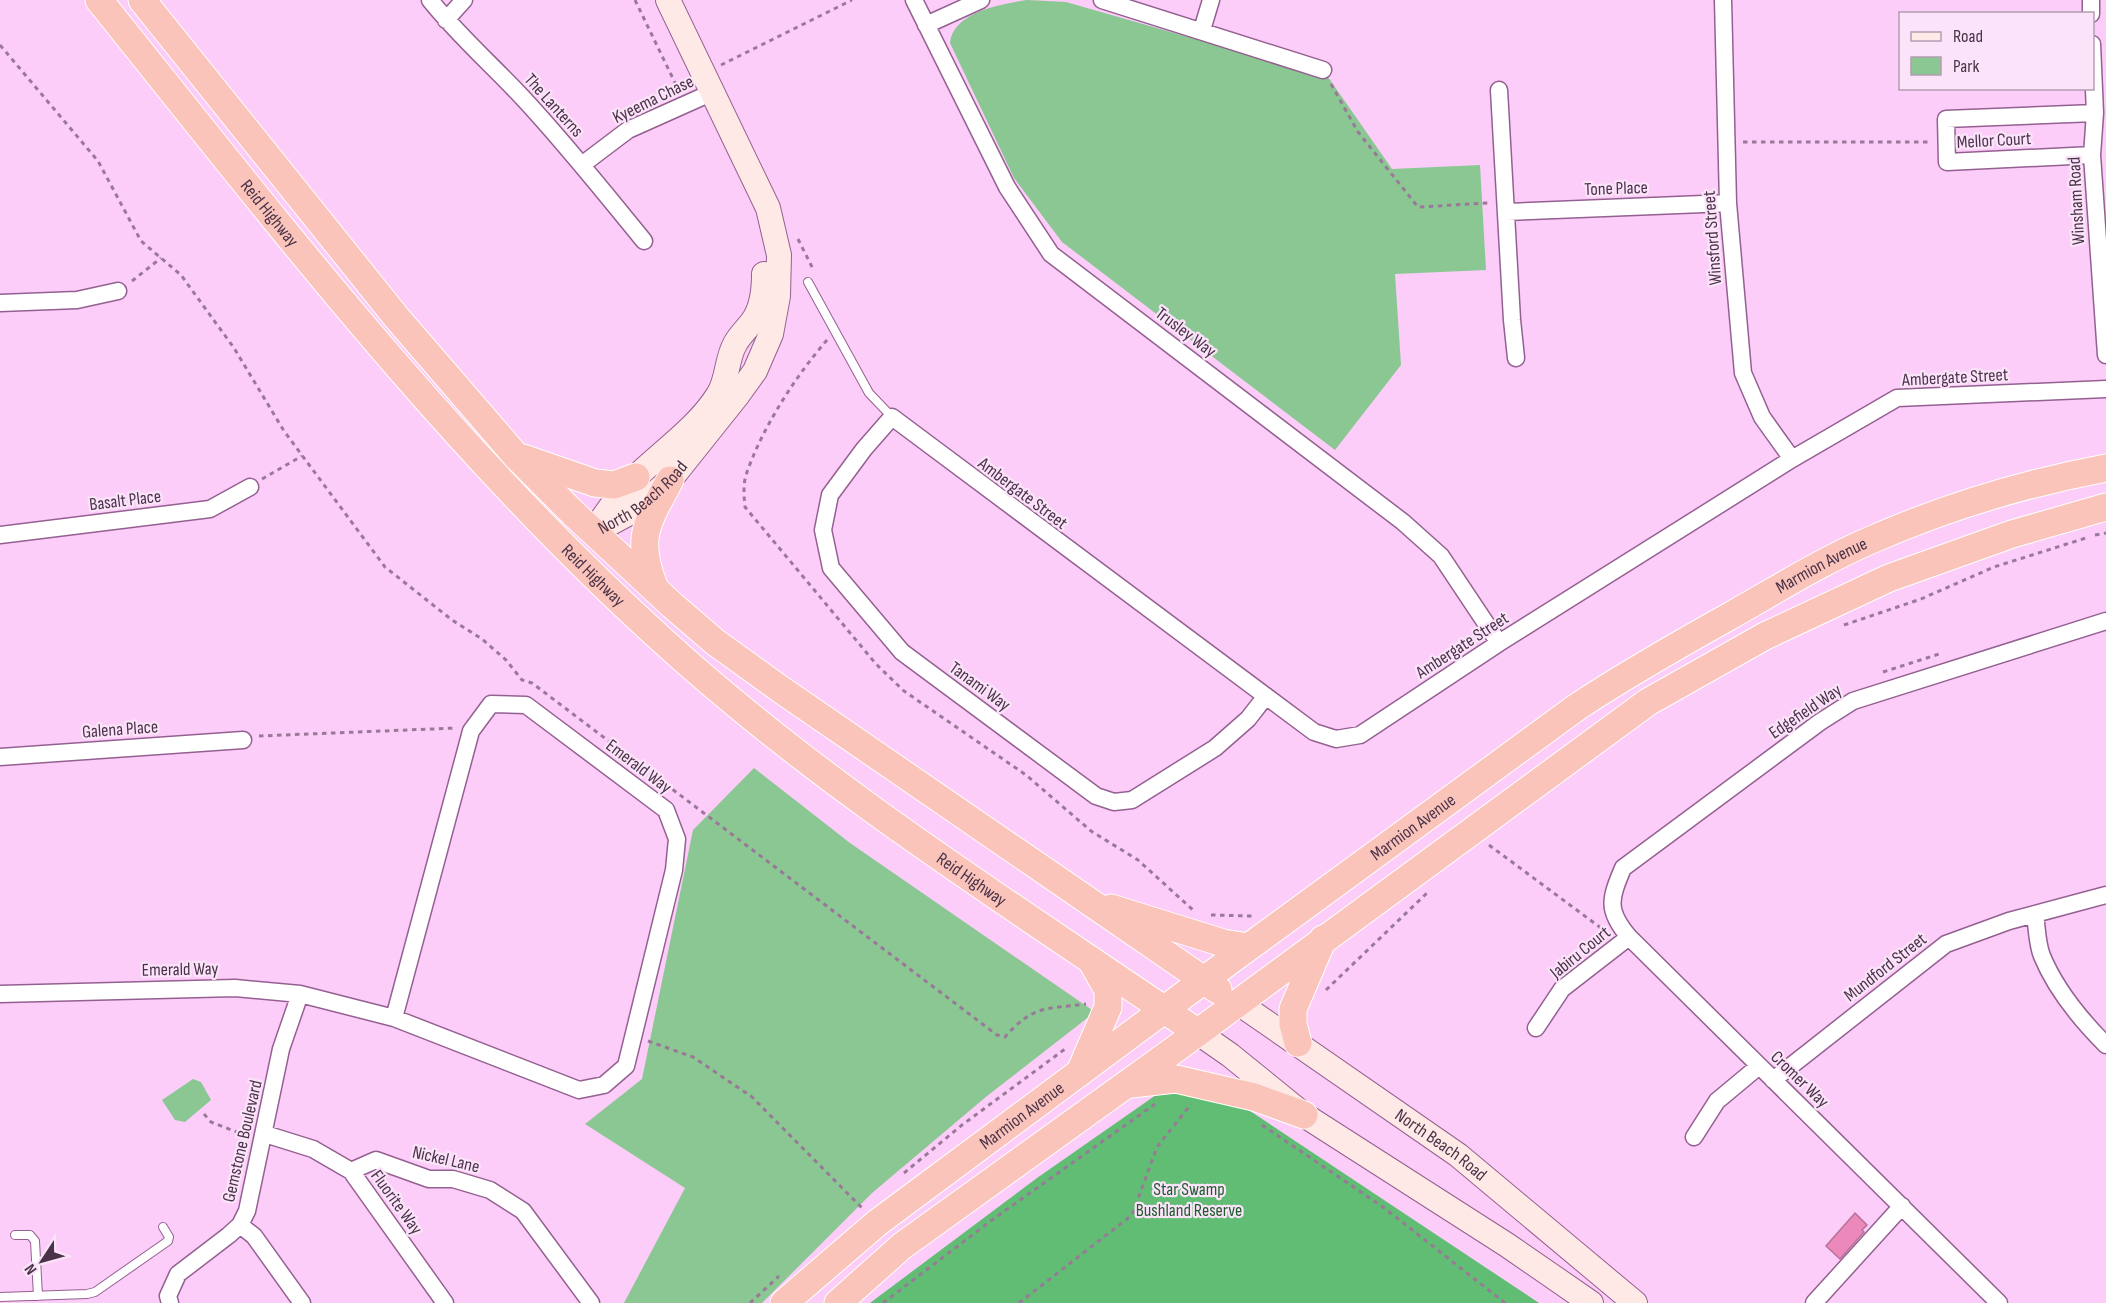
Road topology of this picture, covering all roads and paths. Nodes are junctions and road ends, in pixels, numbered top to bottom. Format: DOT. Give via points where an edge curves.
graph roads {
  1 [pos="99,0"];
  2 [pos="142,0"];
  3 [pos="430,0"];
  4 [pos="464,0"];
  5 [pos="634,0"];
  6 [pos="650,0"];
  7 [pos="668,0"];
  8 [pos="852,0"];
  9 [pos="914,0"];
  10 [pos="981,0"];
  11 [pos="1102,0"];
  12 [pos="1211,0"];
  13 [pos="1723,0"];
  14 [pos="446,20"];
  15 [pos="926,25"];
  16 [pos="1202,30"];
  17 [pos="0,45"];
  18 [pos="1323,70"];
  19 [pos="1499,90"];
  20 [pos="2094,90"];
  21 [pos="702,91"];
  22 [pos="2095,113"];
  23 [pos="1727,142"];
  24 [pos="1947,142"];
  25 [pos="2092,155"];
  26 [pos="583,164"];
  27 [pos="1728,203"];
  28 [pos="1506,207"];
  29 [pos="644,241"];
  30 [pos="161,258"];
  31 [pos="808,282"];
  32 [pos="118,291"];
  33 [pos="0,303"];
  34 [pos="2106,355"];
  35 [pos="1516,358"];
  36 [pos="2106,389"];
  37 [pos="892,417"];
  38 [pos="302,456"];
  39 [pos="516,456"];
  40 [pos="1792,459"];
  41 [pos="2106,468"];
  42 [pos="636,477"];
  43 [pos="670,480"];
  44 [pos="250,487"];
  45 [pos="513,496"];
  46 [pos="2106,507"];
  47 [pos="594,532"];
  48 [pos="2106,533"];
  49 [pos="0,535"];
  50 [pos="656,590"];
  51 [pos="2106,621"];
  52 [pos="1842,626"];
  53 [pos="665,643"];
  54 [pos="1499,643"];
  55 [pos="1266,696"];
  56 [pos="471,731"];
  57 [pos="243,740"];
  58 [pos="0,757"];
  59 [pos="1485,842"];
  60 [pos="1623,868"];
  61 [pos="1430,890"];
  62 [pos="2106,895"];
  63 [pos="1083,899"];
  64 [pos="2035,914"];
  65 [pos="1604,926"];
  66 [pos="1629,937"];
  67 [pos="1323,938"];
  68 [pos="1248,947"];
  69 [pos="1091,959"];
  70 [pos="1204,980"];
  71 [pos="0,993"];
  72 [pos="300,994"];
  73 [pos="1319,996"];
  74 [pos="1237,1002"];
  75 [pos="1165,1010"];
  76 [pos="1087,1012"];
  77 [pos="394,1018"];
  78 [pos="1536,1028"];
  79 [pos="1197,1032"];
  80 [pos="632,1035"];
  81 [pos="1298,1043"];
  82 [pos="1070,1044"];
  83 [pos="2106,1045"];
  84 [pos="1759,1066"];
  85 [pos="1080,1072"];
  86 [pos="1773,1080"];
  87 [pos="1124,1085"];
  88 [pos="1196,1098"];
  89 [pos="1159,1101"];
  90 [pos="204,1114"];
  91 [pos="1304,1115"];
  92 [pos="1256,1120"];
  93 [pos="242,1134"];
  94 [pos="265,1134"];
  95 [pos="1694,1137"];
  96 [pos="351,1171"];
  97 [pos="899,1178"];
  98 [pos="1902,1206"];
  99 [pos="864,1210"];
  100 [pos="240,1225"];
  101 [pos="163,1227"];
  102 [pos="15,1236"];
  103 [pos="38,1296"];
  104 [pos="0,1297"];
  105 [pos="170,1303"];
  106 [pos="302,1303"];
  107 [pos="445,1303"];
  108 [pos="591,1303"];
  109 [pos="784,1303"];
  110 [pos="838,1303"];
  111 [pos="883,1303"];
  112 [pos="1019,1303"];
  113 [pos="1505,1303"];
  114 [pos="1591,1303"];
  115 [pos="1635,1303"];
  116 [pos="1814,1303"];
  117 [pos="2000,1303"];
  1 -- 45 [label="highway, Reid Highway" via="377,345"];
  2 -- 39 [label="highway, Reid Highway" via="397,318"];
  3 -- 14 [label="street, The Lanterns"];
  4 -- 14 [label="street"];
  5 -- 21 [label="path"];
  6 -- 21 [label="main road, North Beach Road"];
  7 -- 21 [label="main road, North Beach Road"];
  8 -- 21 [label="path"];
  9 -- 15 [label="street, Trusley Way"];
  10 -- 15 [label="street"];
  11 -- 16 [label="street"];
  12 -- 16 [label="street"];
  13 -- 23 [label="street, Winsford Street"];
  14 -- 26 [label="street, The Lanterns"];
  15 -- 54 [label="street, Trusley Way" via="1007,188 1051,254 1403,522 1441,556"];
  16 -- 18 [label="street"];
  17 -- 30 [label="path" via="98,161 141,241"];
  18 -- 28 [label="path" via="1358,132 1418,207"];
  19 -- 28 [label="street"];
  20 -- 22 [label="street, Winsham Road"];
  21 -- 26 [label="street, Kyeema Chase" via="628,130"];
  21 -- 42 [label="main road, North Beach Road" via="754,215 762,247 764,286 753,321 733,348 718,396"];
  21 -- 43 [label="main road, North Beach Road" via="768,208 778,255 778,296 771,334 755,371"];
  22 -- 24 [label="street, Mellor Court" via="1946,119"];
  22 -- 25 [label="street, Winsham Road"];
  23 -- 24 [label="path"];
  23 -- 27 [label="street, Winsford Street"];
  24 -- 25 [label="street, Mellor Court" via="1947,162"];
  25 -- 34 [label="street, Winsham Road"];
  26 -- 29 [label="street, The Lanterns"];
  27 -- 28 [label="street, Tone Place"];
  27 -- 40 [label="street, Winsford Street" via="1743,373 1762,417"];
  28 -- 35 [label="street"];
  30 -- 32 [label="path"];
  30 -- 38 [label="path" via="181,275 234,348"];
  31 -- 37 [label="lane" via="869,393"];
  32 -- 33 [label="street" via="77,300"];
  36 -- 40 [label="street, Ambergate Street" via="1897,398"];
  37 -- 55 [label="street, Ambergate Street"];
  37 -- 55 [label="street, Tanami Way" via="830,495 823,530 831,568 902,652 1096,796 1114,802 1132,800 1215,748 1248,719"];
  38 -- 44 [label="path"];
  38 -- 76 [label="path" via="385,567 482,639 522,680 542,690 997,1035 1005,1037 1036,1010 1091,1004"];
  39 -- 42 [label="highway" via="595,483 614,485"];
  39 -- 47 [label="highway, Reid Highway"];
  40 -- 54 [label="street, Ambergate Street"];
  41 -- 68 [label="highway, Marmion Avenue" via="2008,491 1935,515 1870,540 1806,572 1603,690"];
  42 -- 47 [label="main road, North Beach Road" via="609,507"];
  43 -- 47 [label="main road, North Beach Road" via="635,510"];
  43 -- 50 [label="highway" via="647,527 643,548"];
  44 -- 49 [label="street, Basalt Place" via="210,509"];
  45 -- 47 [label="highway"];
  45 -- 53 [label="highway, Reid Highway"];
  46 -- 67 [label="highway, Marmion Avenue" via="2012,534 1889,578 1765,636 1648,702"];
  47 -- 50 [label="highway, Reid Highway"];
  47 -- 53 [label="highway" via="612,570 643,606"];
  48 -- 52 [label="path" via="1994,567 1921,599"];
  50 -- 63 [label="highway, Reid Highway" via="716,642"];
  51 -- 60 [label="street, Edgefield Way" via="1853,701"];
  53 -- 69 [label="highway, Reid Highway" via="774,734 880,813"];
  54 -- 55 [label="street, Ambergate Street" via="1360,735 1336,739 1314,732"];
  56 -- 57 [label="path" via="452,728 263,735"];
  56 -- 77 [label="street, Emerald Way"];
  56 -- 80 [label="street, Emerald Way" via="491,704 526,705 666,810 677,839 674,870"];
  57 -- 58 [label="street, Galena Place"];
  59 -- 65 [label="path" via="1600,928"];
  60 -- 66 [label="street, Cromer Way" via="1611,897 1615,921"];
  61 -- 73 [label="path"];
  62 -- 64 [label="street, Mundford Street"];
  63 -- 68 [label="highway" via="1223,943"];
  63 -- 70 [label="highway, Reid Highway"];
  64 -- 83 [label="street" via="2042,955 2054,980 2072,1008"];
  64 -- 86 [label="street, Mundford Street" via="1946,944"];
  66 -- 78 [label="street, Jabiru Court" via="1562,989"];
  66 -- 84 [label="street, Cromer Way"];
  67 -- 74 [label="highway, Marmion Avenue"];
  67 -- 81 [label="highway" via="1293,1009"];
  68 -- 70 [label="highway, Marmion Avenue"];
  69 -- 75 [label="highway, Reid Highway"];
  69 -- 85 [label="highway" via="1108,990 1108,1006"];
  70 -- 74 [label="highway, Reid Highway"];
  70 -- 75 [label="highway, Marmion Avenue"];
  71 -- 72 [label="street, Emerald Way" via="236,988"];
  72 -- 77 [label="street, Emerald Way"];
  72 -- 94 [label="street, Gemstone Boulevard" via="282,1049"];
  74 -- 79 [label="highway, Marmion Avenue"];
  74 -- 81 [label="main road, North Beach Road"];
  75 -- 79 [label="highway, Reid Highway"];
  75 -- 85 [label="highway, Marmion Avenue"];
  77 -- 80 [label="street, Emerald Way" via="579,1090 604,1085 626,1066"];
  79 -- 87 [label="highway, Marmion Avenue"];
  79 -- 91 [label="main road"];
  80 -- 99 [label="path" via="693,1057 752,1097"];
  81 -- 115 [label="main road, North Beach Road" via="1458,1155"];
  82 -- 97 [label="path"];
  84 -- 86 [label="street, Cromer Way"];
  84 -- 95 [label="street" via="1717,1101"];
  85 -- 109 [label="highway, Marmion Avenue" via="877,1223"];
  86 -- 98 [label="street, Cromer Way"];
  87 -- 91 [label="highway" via="1176,1079 1254,1097"];
  87 -- 110 [label="highway, Marmion Avenue" via="902,1246"];
  88 -- 112 [label="path" via="1157,1147 1132,1215"];
  89 -- 111 [label="path"];
  90 -- 93 [label="path" via="211,1122"];
  91 -- 114 [label="main road" via="1508,1245"];
  92 -- 113 [label="path" via="1383,1207"];
  94 -- 96 [label="street, Fluorite Way" via="313,1149"];
  94 -- 100 [label="street, Gemstone Boulevard" via="247,1211"];
  96 -- 107 [label="street, Fluorite Way"];
  96 -- 108 [label="street, Nickel Lane" via="375,1160 429,1179 453,1179 490,1190 523,1211"];
  98 -- 116 [label="street"];
  98 -- 117 [label="street, Cromer Way"];
  100 -- 105 [label="street, Gemstone Boulevard" via="178,1274 168,1296"];
  100 -- 106 [label="street" via="254,1236"];
  101 -- 103 [label="lane" via="168,1241 95,1292"];
  102 -- 103 [label="lane" via="30,1235 35,1240"];
  103 -- 104 [label="lane"];
}
